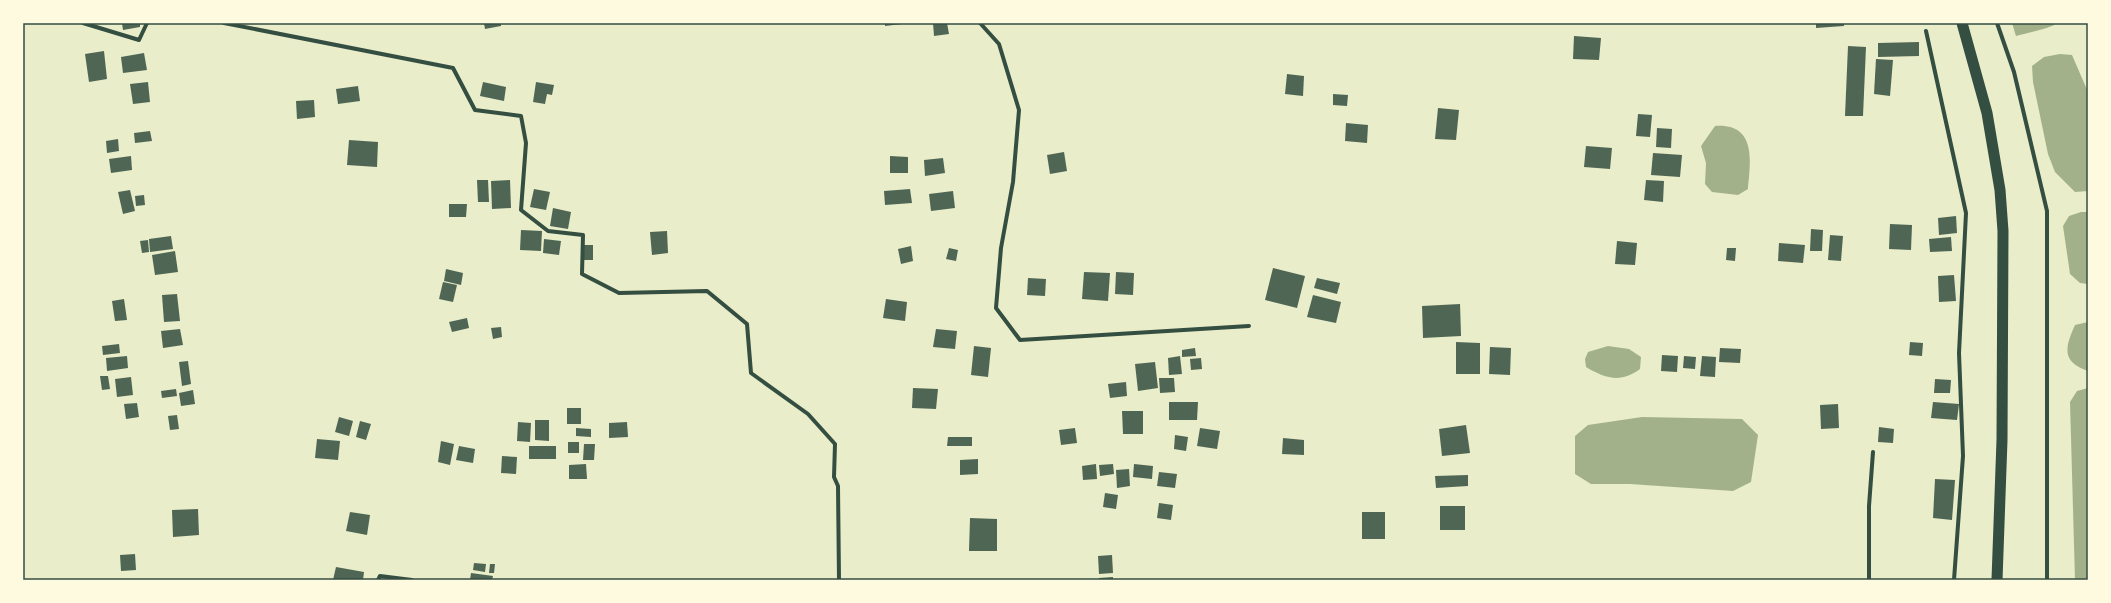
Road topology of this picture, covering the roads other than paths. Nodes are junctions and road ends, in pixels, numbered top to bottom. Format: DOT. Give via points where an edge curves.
graph roads {
  1 [pos="82,23"];
  2 [pos="147,23"];
  3 [pos="224,23"];
  4 [pos="980,23"];
  5 [pos="1962,23"];
  6 [pos="1997,23"];
  7 [pos="1926,31"];
  8 [pos="1250,326"];
  9 [pos="1873,452"];
  10 [pos="378,580"];
  11 [pos="412,580"];
  12 [pos="839,580"];
  13 [pos="1869,580"];
  14 [pos="1954,580"];
  15 [pos="1998,580"];
  16 [pos="2047,580"];
  1 -- 2 [label="street" via="140,40"];
  3 -- 12 [label="street" via="454,68 475,110 521,116 526,143 520,210 548,231 583,234 582,274 619,292 707,291 747,324 751,373 808,414 836,444 834,477 838,486"];
  4 -- 8 [label="street" via="999,44 1019,110 1013,182 1001,248 996,308 1020,340"];
  5 -- 15 [label="highway" via="1989,120 2000,190 2003,231"];
  6 -- 16 [label="street" via="2014,72 2047,211"];
  7 -- 14 [label="street" via="1966,213 1959,353 1963,456"];
  9 -- 13 [label="street" via="1869,506"];
  10 -- 11 [label="street" via="380,576"];
}
